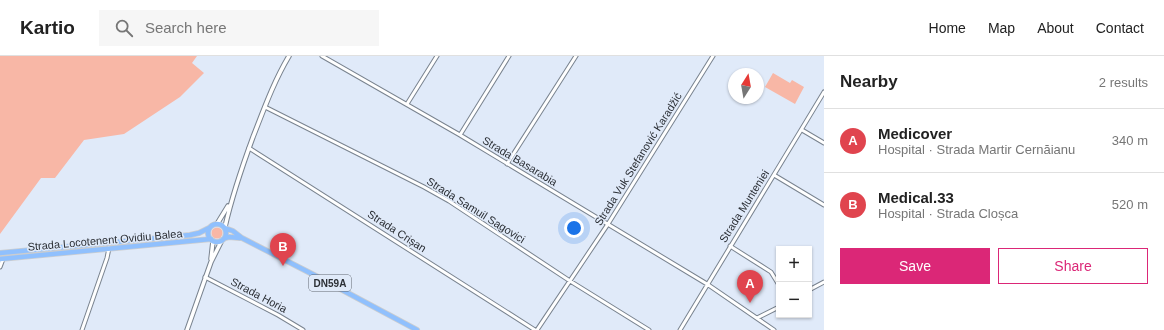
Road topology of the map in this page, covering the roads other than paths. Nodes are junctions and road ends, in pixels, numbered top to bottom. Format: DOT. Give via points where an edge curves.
graph roads {
  1 [pos="289,56"];
  2 [pos="322,56"];
  3 [pos="437,56"];
  4 [pos="509,56"];
  5 [pos="576,56"];
  6 [pos="713,56"];
  7 [pos="824,92"];
  8 [pos="407,104"];
  9 [pos="264,107"];
  10 [pos="802,130"];
  11 [pos="460,135"];
  12 [pos="824,143"];
  13 [pos="250,148"];
  14 [pos="506,164"];
  15 [pos="774,175"];
  16 [pos="229,205"];
  17 [pos="824,205"];
  18 [pos="218,224"];
  19 [pos="608,224"];
  20 [pos="209,228"];
  21 [pos="225,228"];
  22 [pos="242,238"];
  23 [pos="223,239"];
  24 [pos="212,240"];
  25 [pos="109,243"];
  26 [pos="730,246"];
  27 [pos="109,250"];
  28 [pos="0,253"];
  29 [pos="2,259"];
  30 [pos="211,262"];
  31 [pos="0,267"];
  32 [pos="205,277"];
  33 [pos="570,281"];
  34 [pos="777,282"];
  35 [pos="824,282"];
  36 [pos="707,284"];
  37 [pos="812,288"];
  38 [pos="776,308"];
  39 [pos="757,318"];
  40 [pos="82,330"];
  41 [pos="187,330"];
  42 [pos="303,330"];
  43 [pos="417,330"];
  44 [pos="536,330"];
  45 [pos="649,330"];
  46 [pos="680,330"];
  47 [pos="774,330"];
  1 -- 9 [label="street"];
  2 -- 8 [label="street, Strada Basarabia"];
  3 -- 8 [label="street"];
  4 -- 11 [label="street"];
  5 -- 14 [label="street"];
  6 -- 19 [label="street, Strada Vuk Stefanović Karadžić"];
  7 -- 10 [label="street, Strada Munteniei"];
  8 -- 11 [label="street, Strada Basarabia"];
  9 -- 13 [label="street"];
  9 -- 33 [label="street, Strada Samuil Sagovici" via="449,201"];
  10 -- 12 [label="street"];
  10 -- 15 [label="street, Strada Munteniei"];
  11 -- 14 [label="street, Strada Basarabia"];
  13 -- 16 [label="street"];
  13 -- 44 [label="street, Strada Crișan"];
  14 -- 19 [label="street, Strada Basarabia"];
  15 -- 17 [label="street"];
  15 -- 26 [label="street, Strada Munteniei"];
  16 -- 18 [label="street"];
  16 -- 21 [label="street"];
  18 -- 20 [label="main road"];
  18 -- 21 [label="main road, DN59A"];
  19 -- 33 [label="street, Strada Vuk Stefanović Karadžić"];
  19 -- 36 [label="street, Strada Basarabia"];
  20 -- 24 [label="main road" via="208,233"];
  20 -- 25 [label="main road, Strada Locotenent Ovidiu Balea" via="199,234"];
  21 -- 22 [label="main road, DN59A"];
  21 -- 23 [label="main road"];
  22 -- 23 [label="main road, DN59A"];
  22 -- 43 [label="main road, DN59A"];
  23 -- 24 [label="main road, DN59A" via="217,242"];
  23 -- 30 [label="street"];
  24 -- 27 [label="main road, Strada Locotenent Ovidiu Balea / DN59A"];
  24 -- 30 [label="street"];
  25 -- 27 [label="street"];
  25 -- 28 [label="main road, Strada Locotenent Ovidiu Balea"];
  26 -- 34 [label="street" via="771,272"];
  26 -- 36 [label="street, Strada Munteniei"];
  27 -- 29 [label="main road, Strada Locotenent Ovidiu Balea / DN59A"];
  27 -- 40 [label="street"];
  29 -- 31 [label="street"];
  30 -- 32 [label="street"];
  32 -- 41 [label="street"];
  32 -- 42 [label="street, Strada Horia"];
  33 -- 44 [label="street, Strada Vuk Stefanović Karadžić"];
  33 -- 45 [label="street, Strada Samuil Sagovici"];
  35 -- 37 [label="street"];
  36 -- 39 [label="street, Strada Basarabia"];
  36 -- 46 [label="street, Strada Munteniei"];
  38 -- 39 [label="street"];
  39 -- 47 [label="street, Strada Basarabia"];
}
